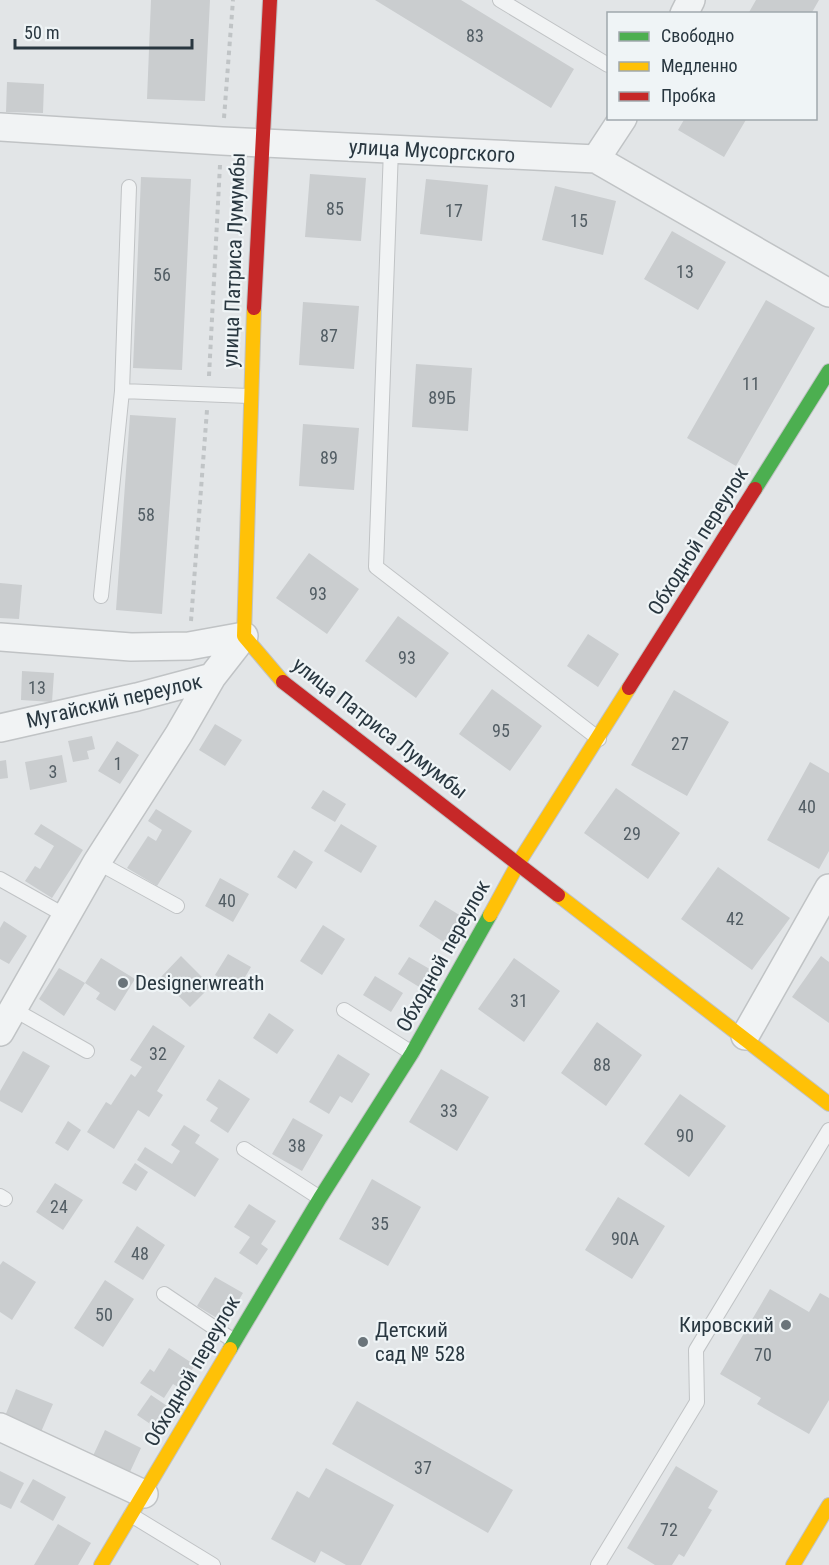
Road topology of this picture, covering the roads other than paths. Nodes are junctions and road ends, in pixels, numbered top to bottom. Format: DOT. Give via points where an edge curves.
graph roads {
  1 [pos="270,0"];
  2 [pos="500,0"];
  3 [pos="607,64"];
  4 [pos="621,120"];
  5 [pos="0,127"];
  6 [pos="260,143"];
  7 [pos="391,149"];
  8 [pos="596,159"];
  9 [pos="129,187"];
  10 [pos="829,293"];
  11 [pos="829,371"];
  12 [pos="122,391"];
  13 [pos="249,396"];
  14 [pos="101,596"];
  15 [pos="244,636"];
  16 [pos="0,637"];
  17 [pos="212,677"];
  18 [pos="0,728"];
  19 [pos="599,738"];
  20 [pos="97,862"];
  21 [pos="519,862"];
  22 [pos="0,879"];
  23 [pos="829,888"];
  24 [pos="177,906"];
  25 [pos="66,916"];
  26 [pos="14,1008"];
  27 [pos="344,1010"];
  28 [pos="0,1032"];
  29 [pos="745,1036"];
  30 [pos="87,1051"];
  31 [pos="412,1053"];
  32 [pos="829,1104"];
  33 [pos="829,1130"];
  34 [pos="244,1149"];
  35 [pos="320,1198"];
  36 [pos="164,1294"];
  37 [pos="234,1341"];
  38 [pos="0,1427"];
  39 [pos="138,1505"];
  40 [pos="829,1505"];
  41 [pos="101,1565"];
  42 [pos="213,1565"];
  43 [pos="598,1565"];
  44 [pos="793,1565"];
  1 -- 6 [label="street, улица Патриса Лумумбы"];
  2 -- 3 [label="lane"];
  4 -- 8 [label="street"];
  5 -- 6 [label="street, улица Мусоргского"];
  6 -- 7 [label="street, улица Мусоргского"];
  6 -- 13 [label="street, улица Патриса Лумумбы"];
  7 -- 8 [label="street, улица Мусоргского"];
  7 -- 19 [label="lane" via="376,567"];
  8 -- 10 [label="street, улица Мусоргского"];
  9 -- 12 [label="lane"];
  11 -- 19 [label="street, Обходной переулок"];
  12 -- 13 [label="lane"];
  12 -- 14 [label="lane"];
  13 -- 15 [label="street, улица Патриса Лумумбы"];
  15 -- 16 [label="street" via="189,646 131,647"];
  15 -- 17 [label="street, Мугайский переулок"];
  15 -- 21 [label="street, улица Патриса Лумумбы" via="284,683"];
  17 -- 18 [label="street, Мугайский переулок"];
  17 -- 20 [label="street"];
  19 -- 21 [label="street, Обходной переулок"];
  20 -- 24 [label="lane"];
  20 -- 25 [label="street"];
  21 -- 29 [label="street, улица Патриса Лумумбы"];
  21 -- 31 [label="street, Обходной переулок"];
  22 -- 25 [label="lane"];
  23 -- 29 [label="street"];
  25 -- 26 [label="street"];
  26 -- 28 [label="street"];
  26 -- 30 [label="lane"];
  27 -- 31 [label="lane"];
  29 -- 32 [label="street, улица Патриса Лумумбы"];
  31 -- 35 [label="street, Обходной переулок"];
  33 -- 43 [label="lane" via="696,1350 696,1402"];
  34 -- 35 [label="lane"];
  35 -- 37 [label="street, Обходной переулок"];
  36 -- 37 [label="lane"];
  37 -- 39 [label="street, Обходной переулок"];
  38 -- 39 [label="street"];
  39 -- 41 [label="street, Обходной переулок"];
  39 -- 42 [label="lane"];
  40 -- 44 [label="street"];
}
